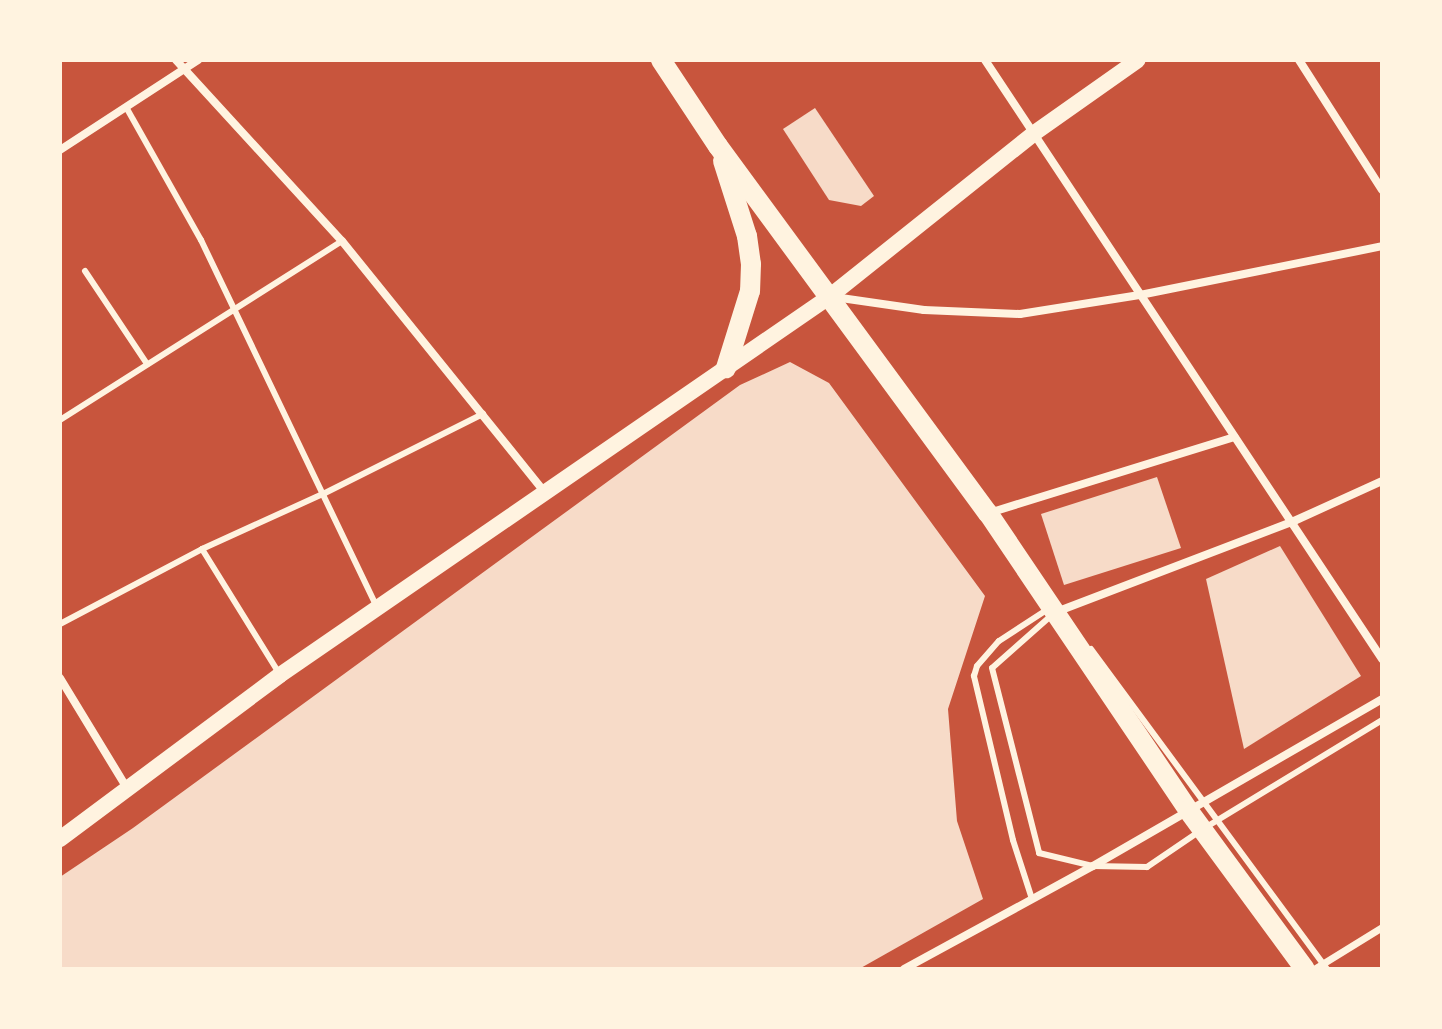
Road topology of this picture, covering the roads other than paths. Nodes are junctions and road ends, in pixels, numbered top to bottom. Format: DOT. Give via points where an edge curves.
graph roads {
  1 [pos="176,60"];
  2 [pos="198,60"];
  3 [pos="661,60"];
  4 [pos="985,60"];
  5 [pos="1138,60"];
  6 [pos="1299,60"];
  7 [pos="185,68"];
  8 [pos="126,107"];
  9 [pos="1033,134"];
  10 [pos="718,146"];
  11 [pos="60,150"];
  12 [pos="1382,190"];
  13 [pos="342,241"];
  14 [pos="1382,246"];
  15 [pos="85,271"];
  16 [pos="1140,295"];
  17 [pos="829,297"];
  18 [pos="235,310"];
  19 [pos="147,364"];
  20 [pos="726,368"];
  21 [pos="60,407"];
  22 [pos="483,414"];
  23 [pos="62,418"];
  24 [pos="1235,437"];
  25 [pos="1382,481"];
  26 [pos="325,493"];
  27 [pos="545,493"];
  28 [pos="988,513"];
  29 [pos="1294,521"];
  30 [pos="202,549"];
  31 [pos="1053,610"];
  32 [pos="378,611"];
  33 [pos="60,624"];
  34 [pos="1382,659"];
  35 [pos="280,675"];
  36 [pos="60,678"];
  37 [pos="1382,699"];
  38 [pos="1382,720"];
  39 [pos="127,788"];
  40 [pos="1196,806"];
  41 [pos="1211,825"];
  42 [pos="60,839"];
  43 [pos="1093,866"];
  44 [pos="1032,899"];
  45 [pos="1382,927"];
  46 [pos="1318,967"];
  47 [pos="904,969"];
  48 [pos="1314,969"];
  1 -- 7 [label="street"];
  2 -- 7 [label="street"];
  3 -- 10 [label="main road"];
  4 -- 9 [label="street"];
  5 -- 9 [label="main road"];
  6 -- 12 [label="street"];
  7 -- 8 [label="street"];
  7 -- 13 [label="street"];
  8 -- 11 [label="street"];
  8 -- 18 [label="lane"];
  9 -- 16 [label="street"];
  9 -- 17 [label="main road"];
  10 -- 17 [label="main road"];
  10 -- 20 [label="main road" via="751,264 747,302"];
  13 -- 18 [label="lane"];
  13 -- 22 [label="street"];
  14 -- 16 [label="street"];
  15 -- 19 [label="lane"];
  16 -- 17 [label="street" via="1020,314 924,310"];
  16 -- 24 [label="street"];
  17 -- 20 [label="main road"];
  17 -- 28 [label="main road"];
  18 -- 19 [label="lane"];
  18 -- 26 [label="lane"];
  19 -- 23 [label="lane"];
  20 -- 27 [label="main road"];
  21 -- 23 [label="lane"];
  22 -- 26 [label="lane"];
  22 -- 27 [label="street"];
  24 -- 28 [label="street"];
  24 -- 29 [label="street"];
  25 -- 29 [label="street"];
  26 -- 30 [label="lane"];
  26 -- 32 [label="lane"];
  27 -- 32 [label="main road"];
  28 -- 31 [label="main road"];
  29 -- 31 [label="street"];
  29 -- 34 [label="street"];
  30 -- 33 [label="lane"];
  30 -- 35 [label="lane"];
  31 -- 40 [label="main road"];
  31 -- 40 [label="lane" via="1080,634 1174,760"];
  31 -- 43 [label="lane" via="992,668 1039,853"];
  31 -- 44 [label="lane" via="999,641 974,676"];
  32 -- 35 [label="main road"];
  35 -- 39 [label="main road"];
  36 -- 39 [label="street"];
  37 -- 40 [label="street"];
  38 -- 41 [label="lane"];
  39 -- 42 [label="main road"];
  40 -- 41 [label="main road"];
  40 -- 43 [label="street"];
  41 -- 43 [label="lane" via="1147,867"];
  41 -- 46 [label="main road"];
  43 -- 44 [label="street"];
  44 -- 47 [label="street"];
  45 -- 46 [label="street"];
  46 -- 48 [label="street"];
}
